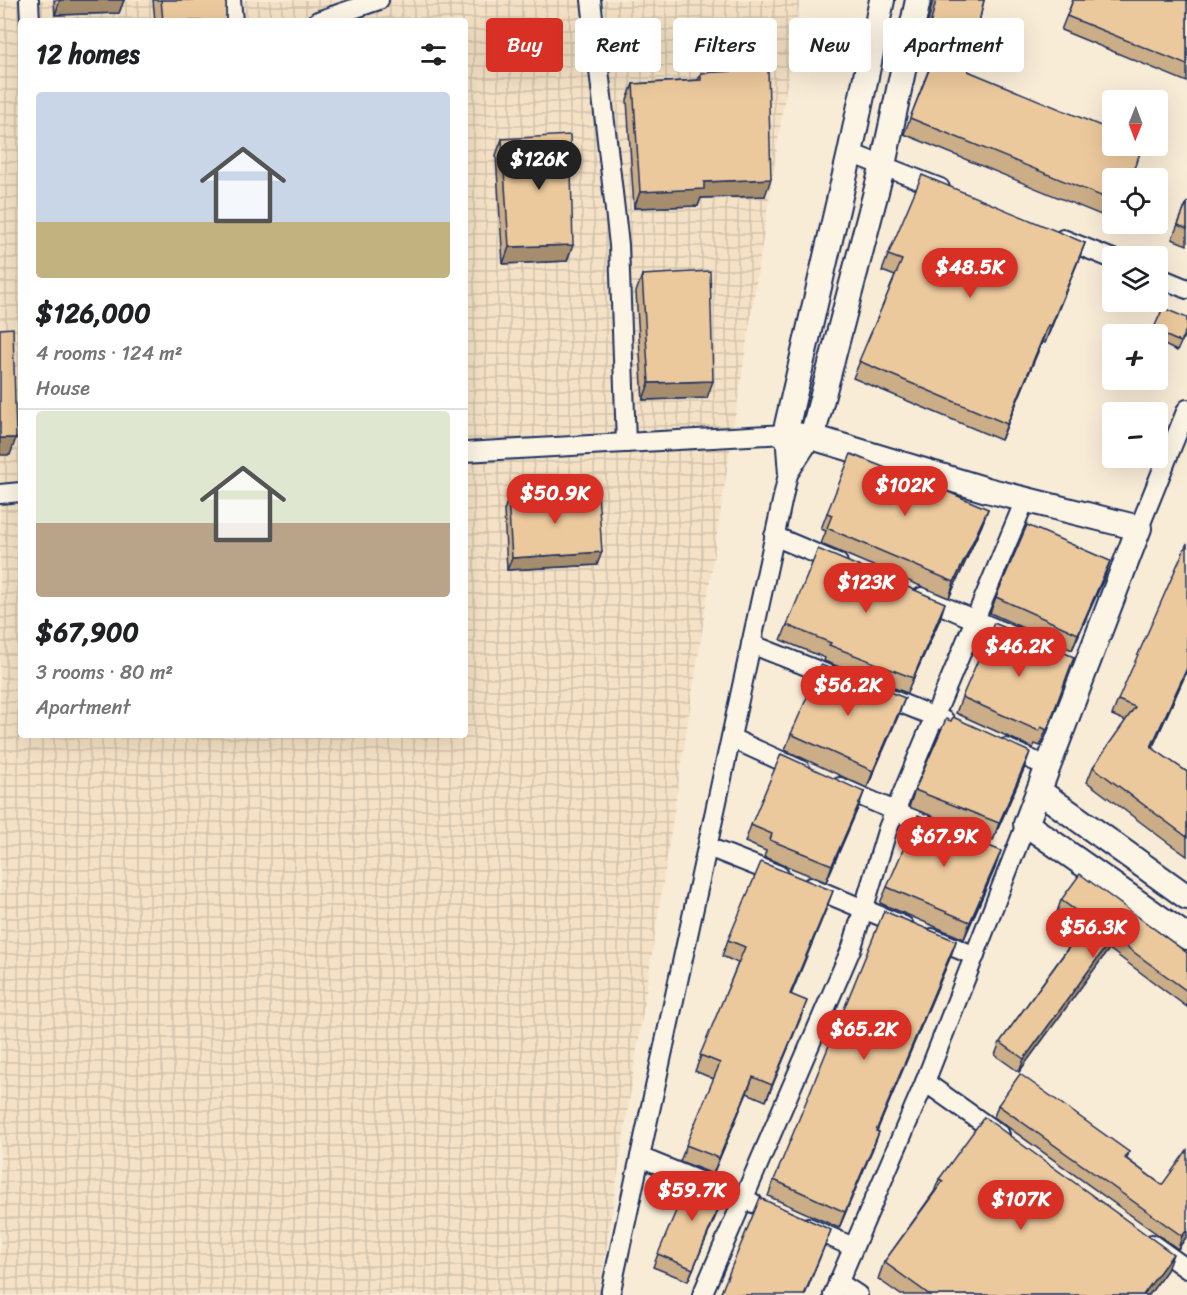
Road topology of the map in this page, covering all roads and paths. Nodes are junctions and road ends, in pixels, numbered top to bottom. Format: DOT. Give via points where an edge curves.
graph roads {
  1 [pos="29,0"];
  2 [pos="231,0"];
  3 [pos="379,0"];
  4 [pos="591,0"];
  5 [pos="882,0"];
  6 [pos="918,0"];
  7 [pos="30,18"];
  8 [pos="233,18"];
  9 [pos="327,18"];
  10 [pos="850,153"];
  11 [pos="883,165"];
  12 [pos="960,196"];
  13 [pos="1047,232"];
  14 [pos="1102,254"];
  15 [pos="1168,282"];
  16 [pos="1187,289"];
  17 [pos="1187,409"];
  18 [pos="785,434"];
  19 [pos="812,437"];
  20 [pos="626,442"];
  21 [pos="468,452"];
  22 [pos="788,474"];
  23 [pos="18,492"];
  24 [pos="0,494"];
  25 [pos="1026,500"];
  26 [pos="1138,528"];
  27 [pos="774,536"];
  28 [pos="859,571"];
  29 [pos="901,589"];
  30 [pos="975,619"];
  31 [pos="751,644"];
  32 [pos="1035,646"];
  33 [pos="934,716"];
  34 [pos="965,730"];
  35 [pos="731,738"];
  36 [pos="986,739"];
  37 [pos="1048,767"];
  38 [pos="1039,790"];
  39 [pos="895,813"];
  40 [pos="1026,824"];
  41 [pos="948,834"];
  42 [pos="708,847"];
  43 [pos="991,852"];
  44 [pos="1013,860"];
  45 [pos="1187,897"];
  46 [pos="864,909"];
  47 [pos="1187,937"];
  48 [pos="975,956"];
  49 [pos="925,1082"];
  50 [pos="1012,1144"];
  51 [pos="640,1157"];
  52 [pos="744,1198"];
  53 [pos="766,1208"];
  54 [pos="788,1218"];
  55 [pos="1135,1231"];
  56 [pos="853,1247"];
  57 [pos="1187,1269"];
  58 [pos="836,1288"];
  59 [pos="610,1295"];
  60 [pos="702,1295"];
  61 [pos="858,1295"];
  1 -- 7 [label="street"];
  2 -- 8 [label="street"];
  3 -- 9 [label="street"];
  4 -- 20 [label="street" via="619,245"];
  5 -- 10 [label="street"];
  6 -- 11 [label="street"];
  10 -- 11 [label="street"];
  10 -- 18 [label="street"];
  11 -- 12 [label="street"];
  11 -- 19 [label="street"];
  13 -- 14 [label="street"];
  15 -- 16 [label="street"];
  17 -- 26 [label="street"];
  18 -- 19 [label="street"];
  18 -- 20 [label="street"];
  18 -- 22 [label="street"];
  19 -- 22 [label="street"];
  19 -- 25 [label="street"];
  20 -- 21 [label="street"];
  22 -- 27 [label="street"];
  23 -- 24 [label="street"];
  25 -- 26 [label="street"];
  25 -- 30 [label="street"];
  26 -- 37 [label="street" via="1075,663"];
  27 -- 28 [label="street"];
  27 -- 31 [label="street"];
  29 -- 30 [label="street"];
  30 -- 32 [label="street"];
  30 -- 33 [label="street"];
  31 -- 33 [label="street"];
  31 -- 35 [label="street"];
  33 -- 34 [label="street"];
  33 -- 39 [label="street"];
  35 -- 39 [label="street"];
  35 -- 42 [label="street"];
  36 -- 37 [label="street"];
  37 -- 38 [label="street"];
  38 -- 40 [label="street"];
  38 -- 45 [label="street"];
  39 -- 41 [label="street"];
  39 -- 46 [label="street"];
  40 -- 44 [label="street"];
  40 -- 47 [label="street"];
  42 -- 46 [label="street"];
  42 -- 51 [label="street"];
  43 -- 44 [label="street"];
  44 -- 48 [label="street"];
  46 -- 48 [label="street"];
  46 -- 52 [label="street" via="852,947"];
  48 -- 49 [label="street"];
  49 -- 50 [label="street"];
  49 -- 56 [label="street"];
  51 -- 52 [label="street"];
  51 -- 59 [label="street"];
  52 -- 53 [label="street"];
  52 -- 60 [label="street"];
  54 -- 56 [label="street"];
  55 -- 57 [label="street"];
  56 -- 58 [label="street"];
  58 -- 61 [label="street"];
}
